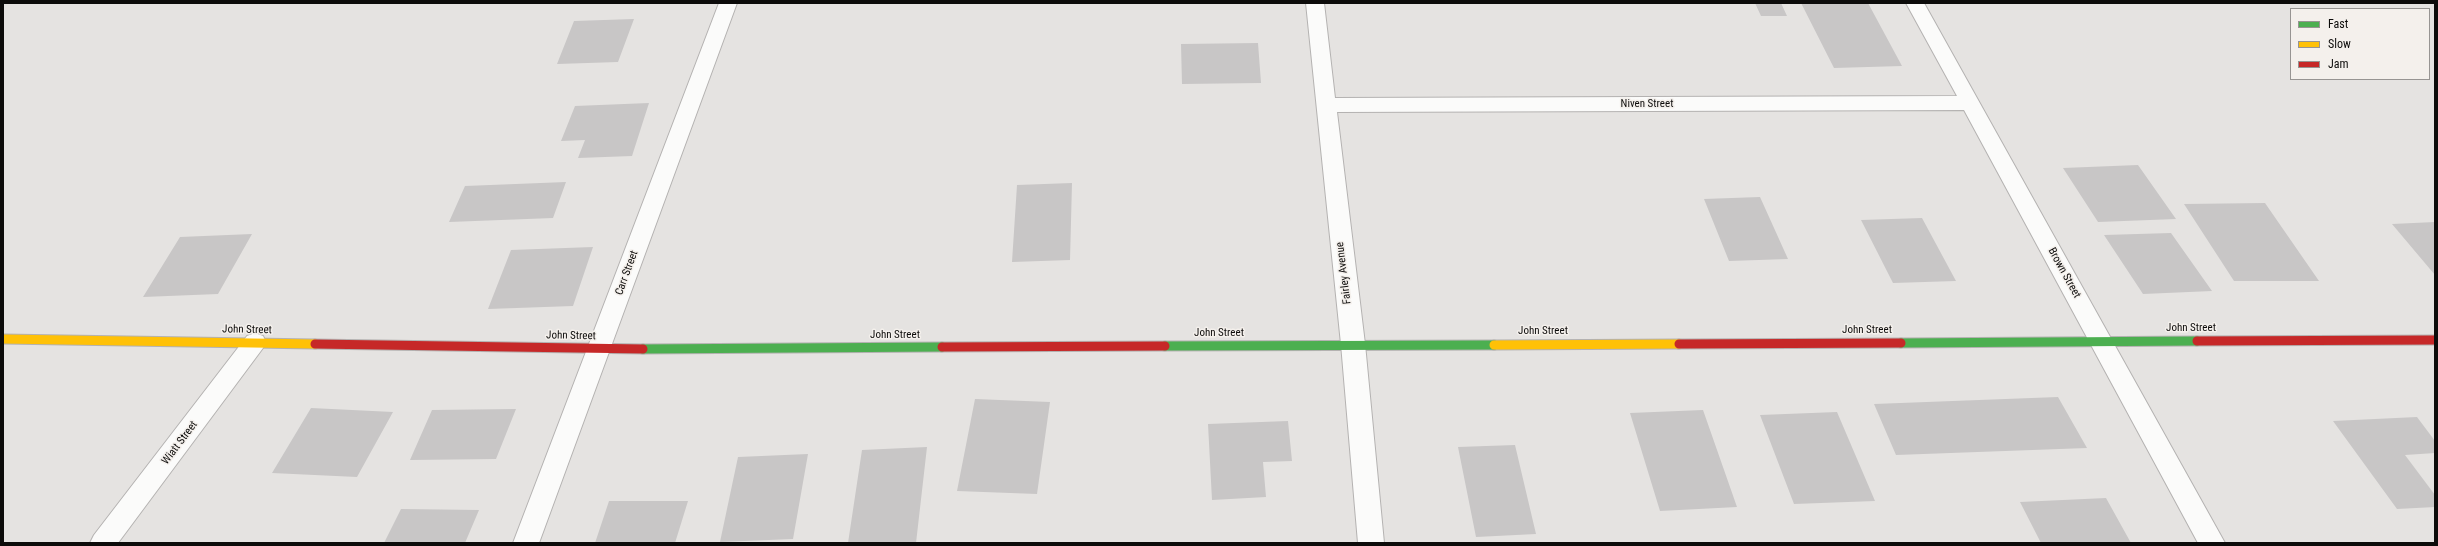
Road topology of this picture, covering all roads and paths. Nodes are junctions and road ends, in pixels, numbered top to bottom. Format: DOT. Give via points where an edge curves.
graph roads {
  1 [pos="728,3"];
  2 [pos="1315,3"];
  3 [pos="1915,3"];
  4 [pos="1969,103"];
  5 [pos="1325,105"];
  6 [pos="3,339"];
  7 [pos="2435,340"];
  8 [pos="2102,341"];
  9 [pos="255,342"];
  10 [pos="1353,344"];
  11 [pos="600,349"];
  12 [pos="103,543"];
  13 [pos="526,543"];
  14 [pos="1371,543"];
  15 [pos="2212,543"];
  1 -- 11 [label="street, Carr Street"];
  2 -- 5 [label="street, Fairley Avenue"];
  3 -- 4 [label="street, Brown Street"];
  4 -- 5 [label="street, Niven Street"];
  4 -- 8 [label="street, Brown Street"];
  5 -- 10 [label="street, Fairley Avenue"];
  6 -- 9 [label="street, John Street"];
  7 -- 8 [label="street, John Street"];
  8 -- 10 [label="street, John Street"];
  8 -- 15 [label="street, Brown Street"];
  9 -- 11 [label="street, John Street"];
  9 -- 12 [label="street, Wiatt Street"];
  10 -- 11 [label="street, John Street"];
  10 -- 14 [label="street, Fairley Avenue"];
  11 -- 13 [label="street, Carr Street"];
}
